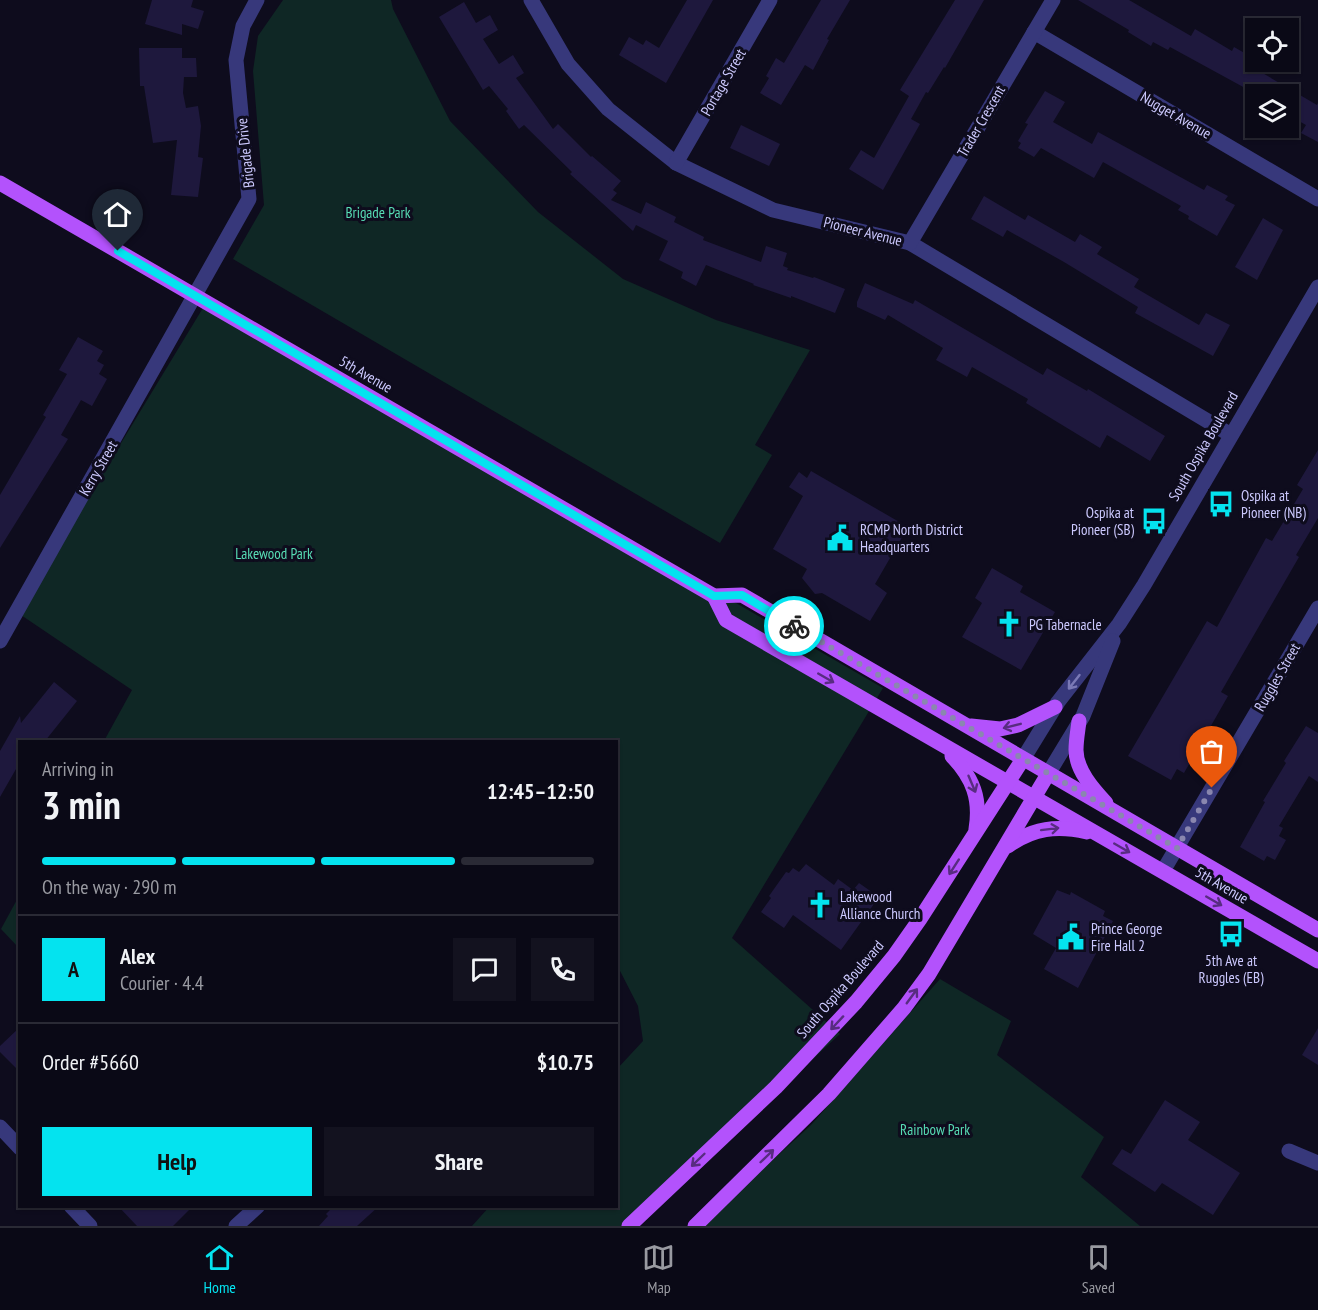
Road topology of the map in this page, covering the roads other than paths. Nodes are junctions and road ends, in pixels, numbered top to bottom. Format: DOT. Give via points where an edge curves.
graph roads {
  1 [pos="257,0"];
  2 [pos="531,0"];
  3 [pos="770,0"];
  4 [pos="1053,0"];
  5 [pos="1034,32"];
  6 [pos="676,164"];
  7 [pos="0,183"];
  8 [pos="1318,199"];
  9 [pos="910,243"];
  10 [pos="1318,287"];
  11 [pos="196,296"];
  12 [pos="1231,435"];
  13 [pos="714,596"];
  14 [pos="1318,608"];
  15 [pos="1119,624"];
  16 [pos="0,641"];
  17 [pos="1055,707"];
  18 [pos="1079,721"];
  19 [pos="965,726"];
  20 [pos="939,743"];
  21 [pos="1023,759"];
  22 [pos="1048,774"];
  23 [pos="1009,783"];
  24 [pos="1034,798"];
  25 [pos="1114,812"];
  26 [pos="975,835"];
  27 [pos="1101,836"];
  28 [pos="1177,848"];
  29 [pos="1003,850"];
  30 [pos="1163,871"];
  31 [pos="1318,930"];
  32 [pos="1318,961"];
  33 [pos="0,1127"];
  34 [pos="18,1146"];
  35 [pos="1289,1151"];
  36 [pos="1318,1163"];
  37 [pos="74,1208"];
  38 [pos="256,1208"];
  39 [pos="90,1226"];
  40 [pos="236,1226"];
  41 [pos="629,1226"];
  42 [pos="695,1226"];
  1 -- 11 [label="street, Brigade Drive" via="243,26 236,60 249,199"];
  2 -- 6 [label="street, Pioneer Avenue" via="568,64 609,109"];
  3 -- 6 [label="street, Portage Street"];
  4 -- 5 [label="street, Trader Crescent"];
  5 -- 8 [label="street, Nugget Avenue"];
  5 -- 9 [label="street, Trader Crescent"];
  6 -- 9 [label="street, Pioneer Avenue" via="774,210"];
  7 -- 11 [label="main road, 5th Avenue"];
  9 -- 12 [label="street, Pioneer Avenue"];
  10 -- 12 [label="street, South Ospika Boulevard"];
  11 -- 13 [label="main road, 5th Avenue"];
  11 -- 16 [label="street, Kerry Street"];
  12 -- 15 [label="street, South Ospika Boulevard"];
  13 -- 19 [label="main road, 5th Avenue" via="742,595"];
  13 -- 20 [label="main road, 5th Avenue, one-way" via="726,620"];
  14 -- 28 [label="street, Ruggles Street"];
  15 -- 17 [label="street, South Ospika Boulevard, one-way"];
  15 -- 18 [label="street, South Ospika Boulevard"];
  17 -- 19 [label="main road, one-way" via="1000,729"];
  17 -- 21 [label="street, South Ospika Boulevard"];
  18 -- 22 [label="street, South Ospika Boulevard"];
  18 -- 25 [label="main road" via="1079,765 1093,789"];
  19 -- 21 [label="main road, 5th Avenue"];
  20 -- 23 [label="main road, 5th Avenue"];
  20 -- 26 [label="main road, one-way" via="972,782 978,808"];
  21 -- 22 [label="main road, 5th Avenue"];
  21 -- 23 [label="main road, South Ospika Boulevard"];
  22 -- 24 [label="main road, South Ospika Boulevard"];
  22 -- 25 [label="main road, 5th Avenue"];
  23 -- 24 [label="main road, 5th Avenue"];
  23 -- 26 [label="main road, South Ospika Boulevard"];
  24 -- 27 [label="main road, 5th Avenue"];
  24 -- 29 [label="main road, South Ospika Boulevard"];
  25 -- 28 [label="main road, 5th Avenue"];
  26 -- 41 [label="main road, South Ospika Boulevard, one-way" via="894,956 856,1002 776,1087"];
  29 -- 27 [label="main road, one-way" via="1034,831 1047,828"];
  27 -- 30 [label="main road, 5th Avenue, one-way"];
  28 -- 30 [label="street, Ruggles Street"];
  28 -- 31 [label="main road, 5th Avenue"];
  42 -- 29 [label="main road, South Ospika Boulevard, one-way" via="829,1094 904,1008 929,974"];
  30 -- 32 [label="main road, 5th Avenue, one-way"];
  33 -- 34 [label="street"];
  35 -- 36 [label="street"];
  37 -- 39 [label="street"];
  38 -- 40 [label="street"];
}
